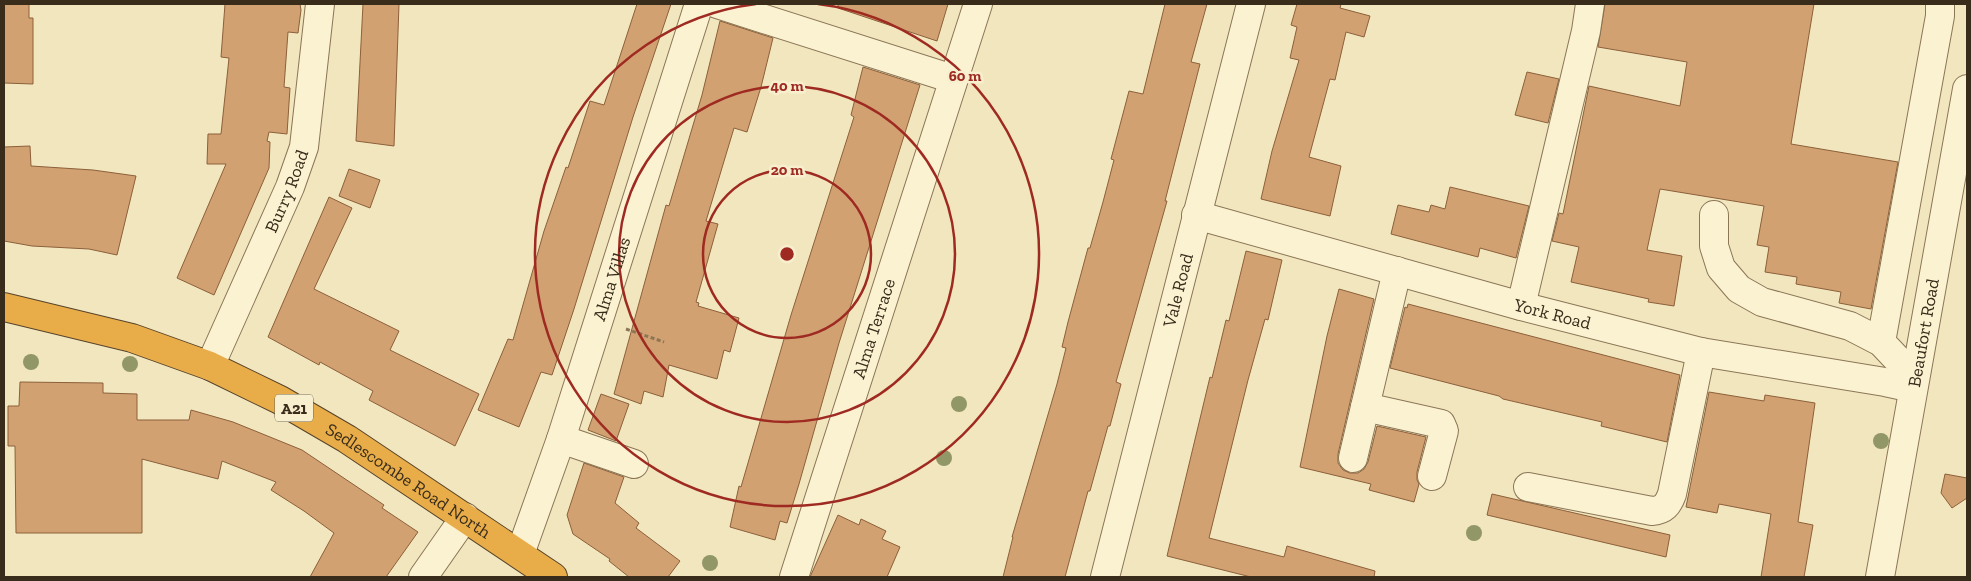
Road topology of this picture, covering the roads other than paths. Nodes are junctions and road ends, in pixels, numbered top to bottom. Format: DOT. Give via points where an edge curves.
graph roads {
  1 [pos="320,4"];
  2 [pos="699,4"];
  3 [pos="717,4"];
  4 [pos="978,4"];
  5 [pos="1251,4"];
  6 [pos="1590,4"];
  7 [pos="1940,4"];
  8 [pos="953,80"];
  9 [pos="1967,89"];
  10 [pos="1196,215"];
  11 [pos="1714,215"];
  12 [pos="1397,271"];
  13 [pos="1521,306"];
  14 [pos="4,307"];
  15 [pos="1881,342"];
  16 [pos="1701,352"];
  17 [pos="210,366"];
  18 [pos="1914,383"];
  19 [pos="1365,406"];
  20 [pos="562,439"];
  21 [pos="1353,458"];
  22 [pos="634,464"];
  23 [pos="1432,476"];
  24 [pos="1528,487"];
  25 [pos="465,517"];
  26 [pos="520,554"];
  27 [pos="423,577"];
  28 [pos="553,577"];
  29 [pos="794,577"];
  30 [pos="1109,577"];
  31 [pos="1880,577"];
  1 -- 17 [label="street, Burry Road" via="304,147 290,187"];
  2 -- 20 [label="street, Alma Villas"];
  3 -- 8 [label="street"];
  4 -- 8 [label="street, Alma Terrace"];
  5 -- 10 [label="street, Vale Road"];
  6 -- 13 [label="street"];
  7 -- 15 [label="street"];
  8 -- 29 [label="street, Alma Terrace"];
  9 -- 18 [label="street, Beaufort Road"];
  10 -- 12 [label="street, York Road"];
  10 -- 30 [label="street, Vale Road"];
  11 -- 15 [label="street" via="1714,246 1721,268 1739,289 1762,302 1850,326"];
  12 -- 13 [label="street, York Road"];
  12 -- 19 [label="street"];
  13 -- 16 [label="street, York Road"];
  14 -- 17 [label="highway, Sedlescombe Road North / A21" via="132,338"];
  15 -- 18 [label="street"];
  16 -- 18 [label="street, York Road" via="1885,382"];
  16 -- 24 [label="street" via="1672,494 1662,510 1652,511"];
  17 -- 25 [label="highway, Sedlescombe Road North / A21" via="280,400 347,439"];
  18 -- 31 [label="street, Beaufort Road"];
  19 -- 21 [label="street"];
  19 -- 23 [label="street" via="1441,424 1444,431"];
  20 -- 22 [label="street"];
  20 -- 26 [label="street, Alma Villas"];
  25 -- 26 [label="highway, Sedlescombe Road North / A21"];
  25 -- 27 [label="street"];
  26 -- 28 [label="highway, Sedlescombe Road North / A21"];
}
